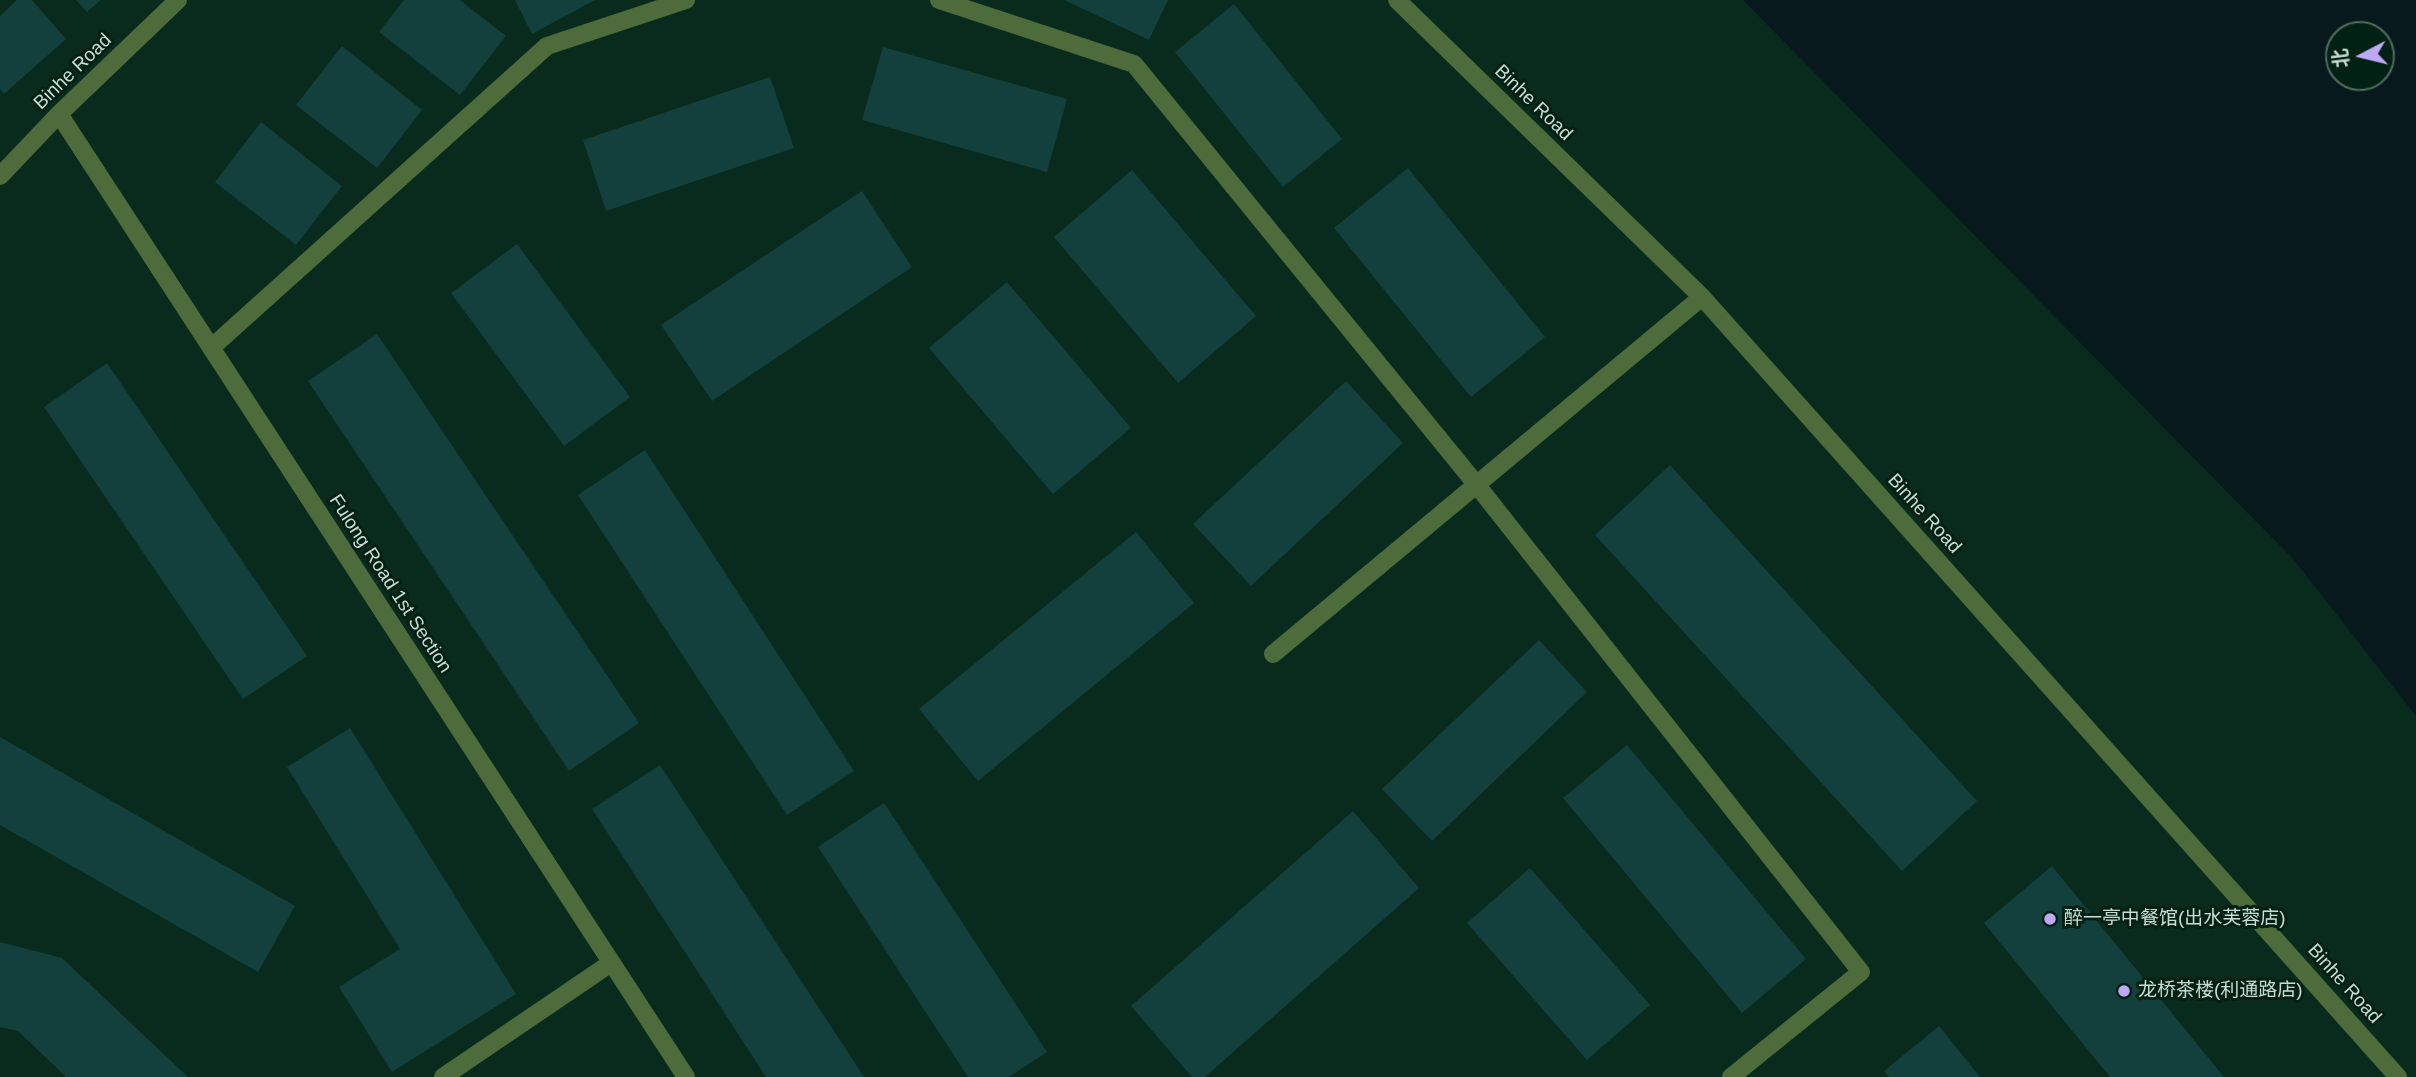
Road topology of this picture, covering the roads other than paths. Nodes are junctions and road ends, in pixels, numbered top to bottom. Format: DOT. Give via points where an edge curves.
graph roads {
  1 [pos="178,0"];
  2 [pos="686,0"];
  3 [pos="939,0"];
  4 [pos="1397,0"];
  5 [pos="59,114"];
  6 [pos="0,176"];
  7 [pos="1702,297"];
  8 [pos="211,348"];
  9 [pos="1476,484"];
  10 [pos="1273,654"];
  11 [pos="611,963"];
  12 [pos="443,1077"];
  13 [pos="686,1077"];
  14 [pos="1731,1077"];
  15 [pos="2398,1077"];
  1 -- 5 [label="street, Binhe Road"];
  2 -- 8 [label="street" via="547,46"];
  3 -- 9 [label="street" via="1134,64"];
  4 -- 7 [label="street, Binhe Road"];
  5 -- 6 [label="street, Binhe Road"];
  5 -- 8 [label="street, Fulong Road 1st Section"];
  7 -- 9 [label="street"];
  7 -- 15 [label="street, Binhe Road"];
  8 -- 11 [label="street, Fulong Road 1st Section"];
  9 -- 10 [label="street"];
  9 -- 14 [label="street" via="1861,972"];
  11 -- 12 [label="street"];
  11 -- 13 [label="street, Fulong Road 1st Section"];
}
